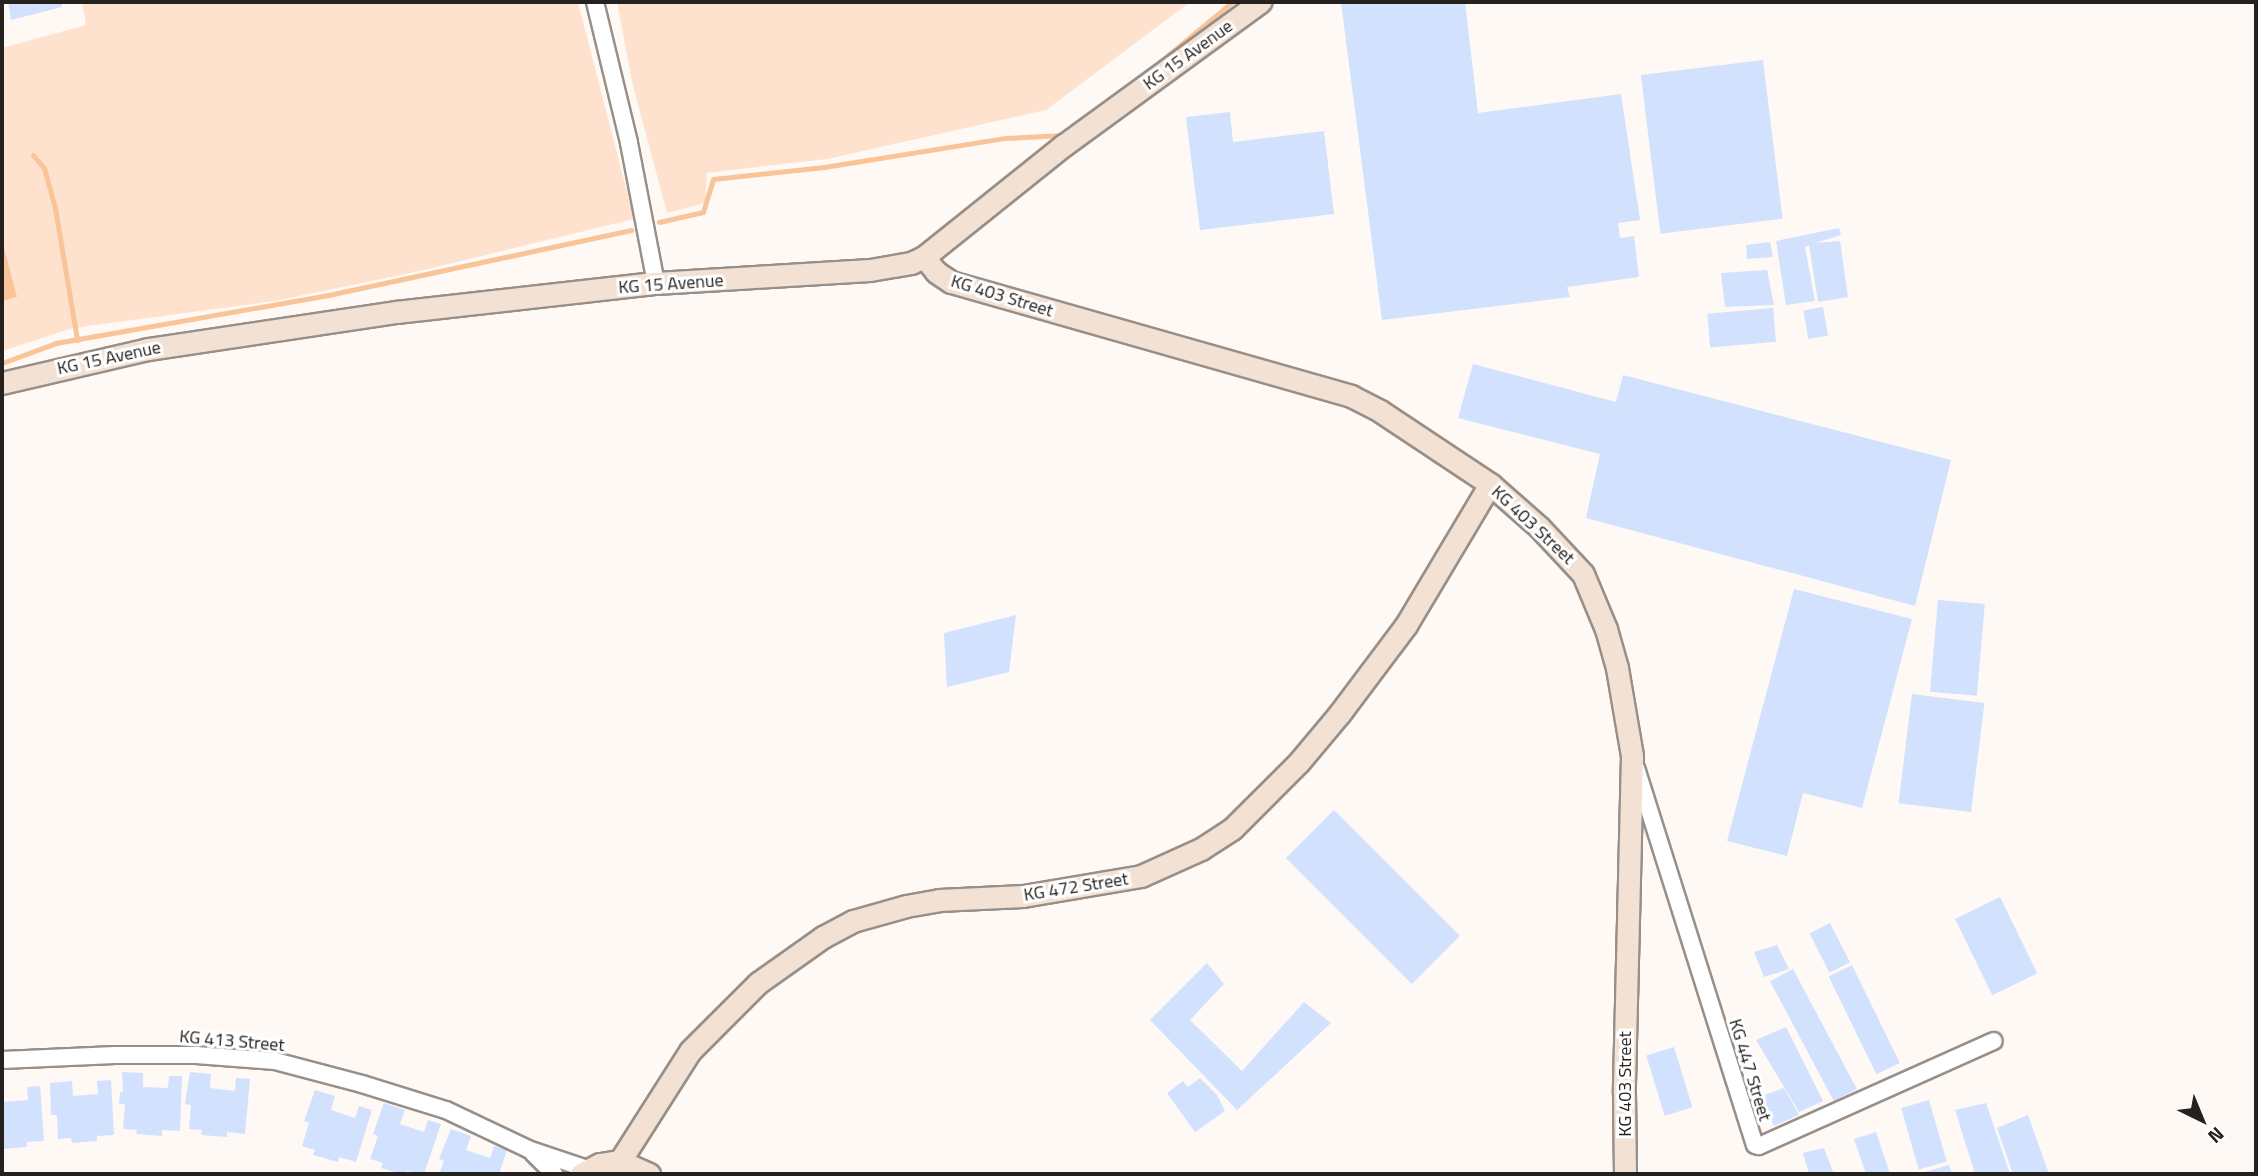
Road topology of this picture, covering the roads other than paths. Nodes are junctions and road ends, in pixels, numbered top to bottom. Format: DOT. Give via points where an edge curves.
graph roads {
  1 [pos="595,2"];
  2 [pos="1260,2"];
  3 [pos="924,257"];
  4 [pos="656,283"];
  5 [pos="2,383"];
  6 [pos="1490,484"];
  7 [pos="1632,755"];
  8 [pos="1994,1041"];
  9 [pos="2,1060"];
  10 [pos="647,1118"];
  11 [pos="528,1149"];
  12 [pos="620,1161"];
  13 [pos="584,1172"];
  14 [pos="648,1173"];
  15 [pos="554,1174"];
  16 [pos="1625,1174"];
  1 -- 4 [label="street"];
  2 -- 3 [label="main road, KG 15 Avenue" via="1064,145"];
  3 -- 4 [label="main road, KG 15 Avenue" via="870,270"];
  3 -- 6 [label="main road, KG 403 Street" via="951,282 1351,396"];
  4 -- 5 [label="main road, KG 15 Avenue" via="316,323 148,349"];
  6 -- 7 [label="main road, KG 403 Street" via="1583,574 1617,668"];
  6 -- 10 [label="main road, KG 472 Street" via="1406,625 1340,713 1299,762 1231,829 1171,864 1115,883 1023,896 939,900 853,921 790,958 736,1003 690,1051"];
  7 -- 8 [label="street, KG 447 Street" via="1755,1145"];
  7 -- 16 [label="main road, KG 403 Street"];
  9 -- 11 [label="street, KG 413 Street" via="142,1055 275,1061 446,1110"];
  10 -- 12 [label="main road, KG 472 Street"];
  10 -- 14 [label="main road"];
  11 -- 13 [label="street, KG 413 Street"];
  11 -- 15 [label="street, KG 413 Street"];
  12 -- 13 [label="main road"];
  12 -- 14 [label="main road"];
}
